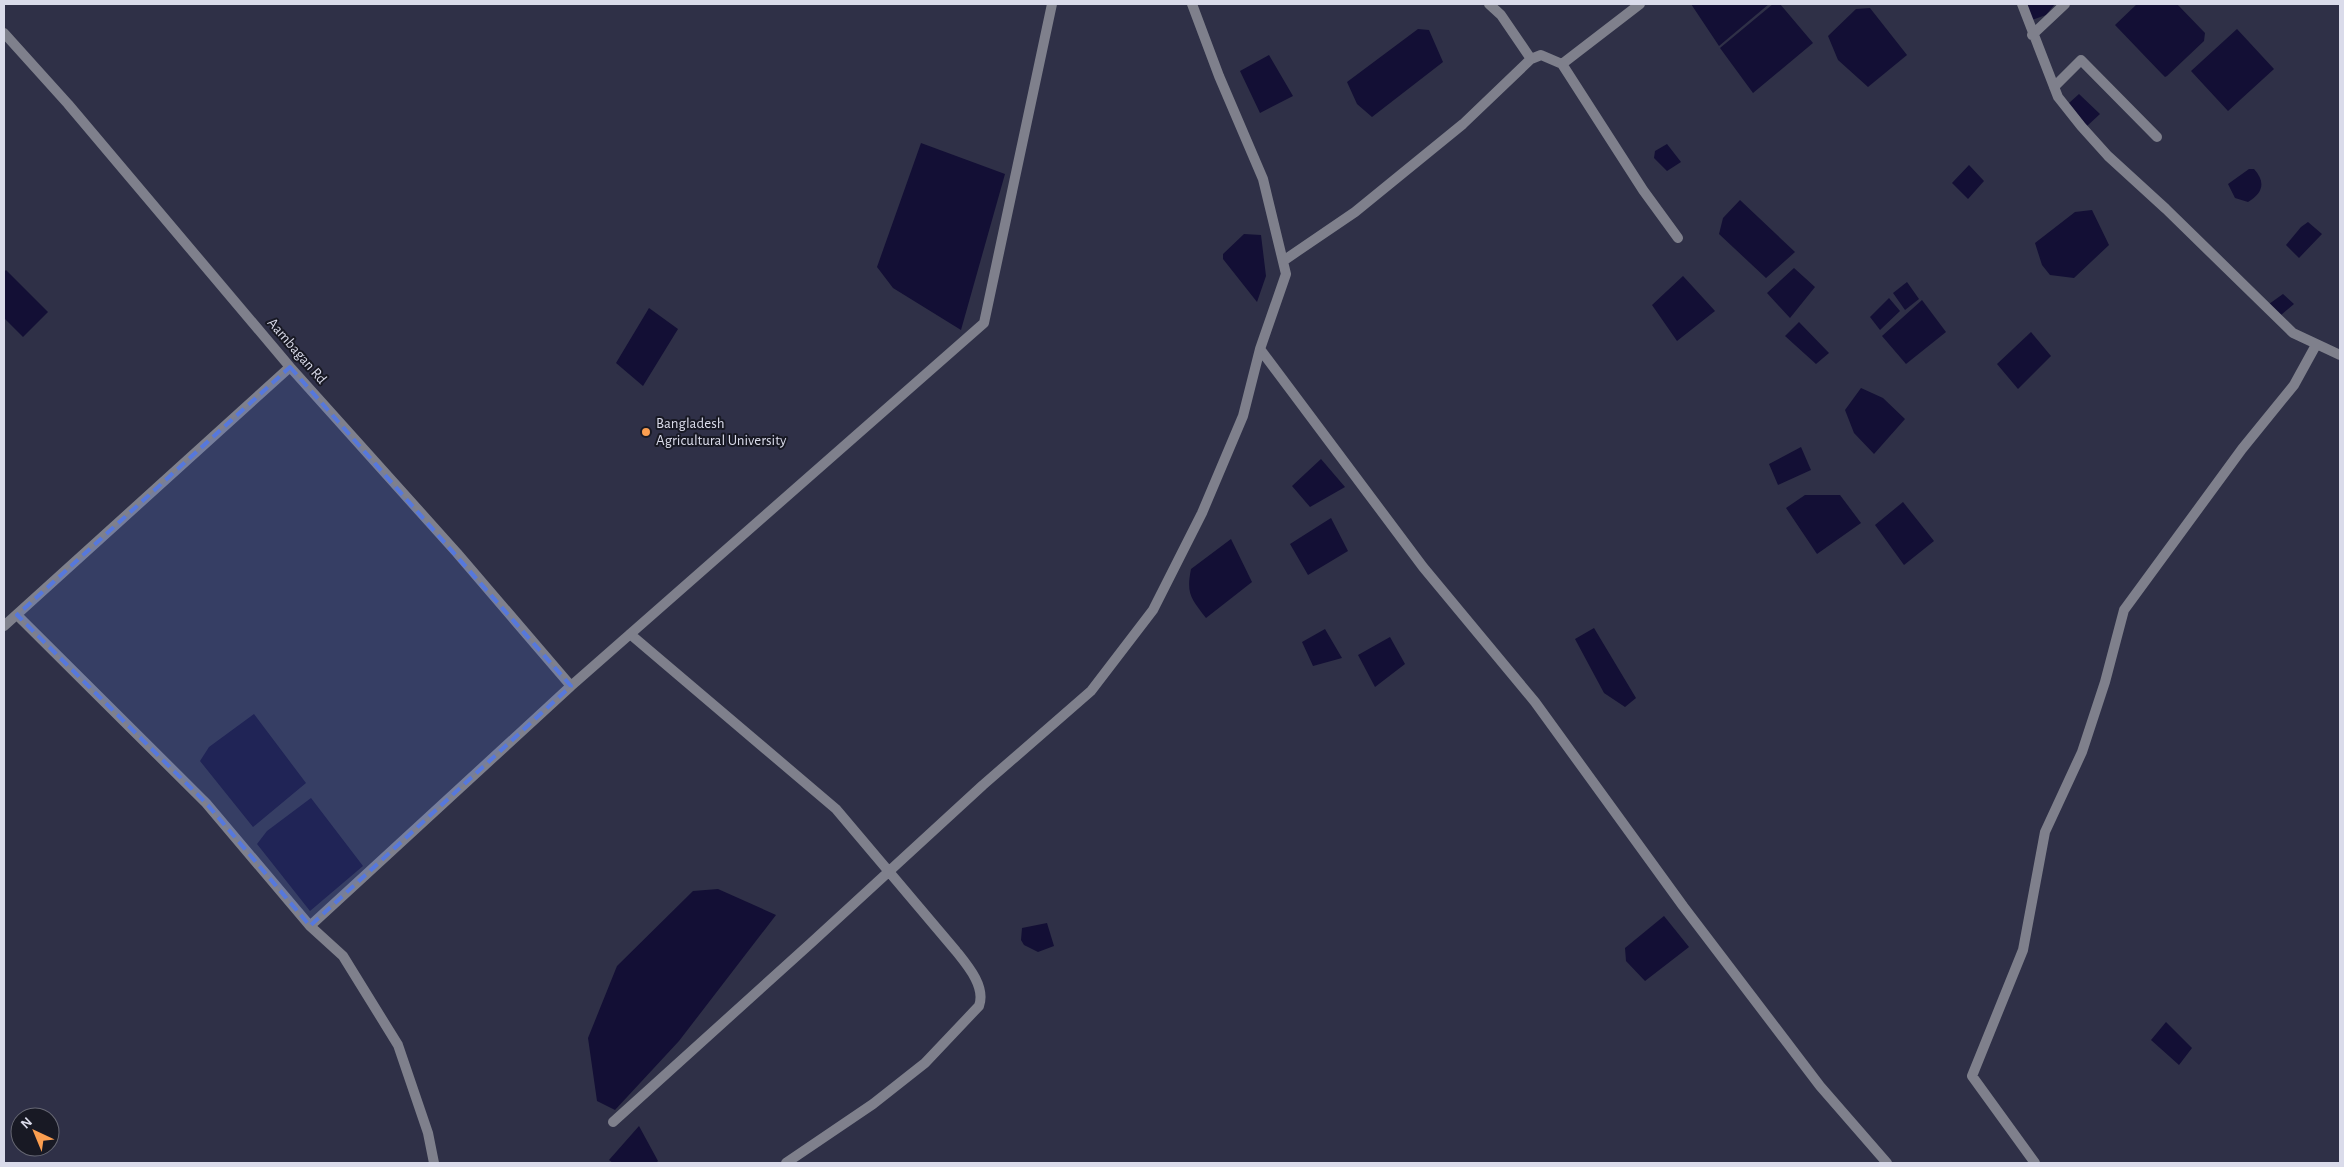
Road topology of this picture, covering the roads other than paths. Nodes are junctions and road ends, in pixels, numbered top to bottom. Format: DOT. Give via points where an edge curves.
graph roads {
  1 [pos="1052,4"];
  2 [pos="1192,4"];
  3 [pos="1489,4"];
  4 [pos="1640,4"];
  5 [pos="2022,4"];
  6 [pos="2065,4"];
  7 [pos="4,33"];
  8 [pos="2032,35"];
  9 [pos="1531,59"];
  10 [pos="1562,64"];
  11 [pos="2054,87"];
  12 [pos="2157,137"];
  13 [pos="1678,238"];
  14 [pos="1283,261"];
  15 [pos="2316,345"];
  16 [pos="1260,349"];
  17 [pos="2340,355"];
  18 [pos="290,367"];
  19 [pos="17,614"];
  20 [pos="4,626"];
  21 [pos="630,634"];
  22 [pos="571,686"];
  23 [pos="888,872"];
  24 [pos="310,926"];
  25 [pos="613,1122"];
  26 [pos="434,1163"];
  27 [pos="786,1163"];
  28 [pos="1887,1163"];
  29 [pos="2035,1163"];
  1 -- 21 [label="street" via="984,323"];
  2 -- 14 [label="street" via="1263,179"];
  3 -- 9 [label="street" via="1501,15"];
  4 -- 10 [label="street"];
  5 -- 8 [label="street"];
  6 -- 8 [label="street"];
  7 -- 18 [label="street, Aambagan Rd"];
  8 -- 11 [label="street"];
  9 -- 10 [label="street" via="1541,55"];
  9 -- 14 [label="street" via="1463,124 1355,212"];
  10 -- 13 [label="street"];
  11 -- 12 [label="street" via="2082,60"];
  11 -- 15 [label="street" via="2058,97 2108,156 2293,333"];
  14 -- 16 [label="street" via="1286,274"];
  15 -- 17 [label="street"];
  15 -- 29 [label="street" via="2294,385 2242,449 2124,610 2082,752 2045,832 2023,950 1972,1076"];
  16 -- 23 [label="street" via="1243,416 1202,513 1153,610 1091,691"];
  16 -- 28 [label="street" via="1423,567 1535,702 1683,906 1820,1086"];
  18 -- 19 [label="street"];
  18 -- 22 [label="street, Aambagan Rd" via="458,553"];
  19 -- 20 [label="street"];
  19 -- 24 [label="street" via="206,803"];
  21 -- 22 [label="street"];
  21 -- 23 [label="street" via="836,809"];
  22 -- 24 [label="street"];
  23 -- 25 [label="street"];
  23 -- 27 [label="street" via="968,965 982,999 925,1063 873,1104"];
  24 -- 26 [label="street" via="343,956 398,1045 428,1133"];
}
